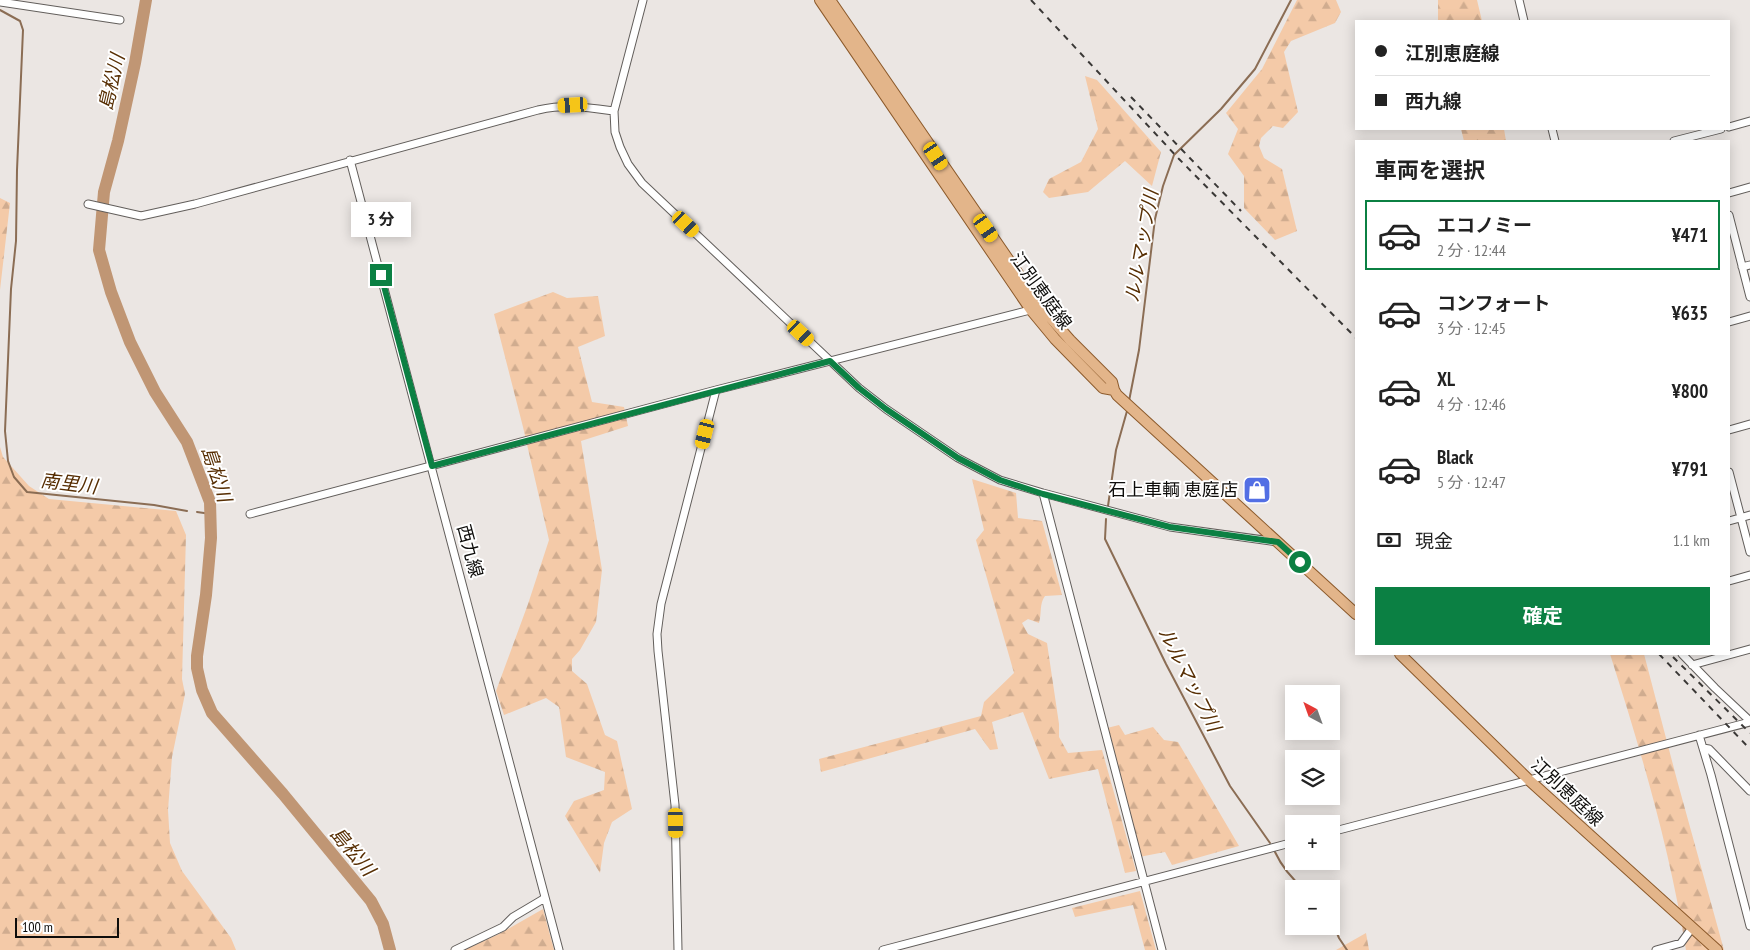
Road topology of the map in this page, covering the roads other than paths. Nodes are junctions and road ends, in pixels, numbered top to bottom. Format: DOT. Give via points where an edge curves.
graph roads {
  1 [pos="643,0"];
  2 [pos="820,0"];
  3 [pos="830,0"];
  4 [pos="1519,0"];
  5 [pos="0,2"];
  6 [pos="120,20"];
  7 [pos="1524,20"];
  8 [pos="614,111"];
  9 [pos="1750,121"];
  10 [pos="1730,127"];
  11 [pos="1717,130"];
  12 [pos="1678,140"];
  13 [pos="350,160"];
  14 [pos="1750,187"];
  15 [pos="1730,193"];
  16 [pos="88,204"];
  17 [pos="1730,218"];
  18 [pos="1746,266"];
  19 [pos="1750,296"];
  20 [pos="1041,307"];
  21 [pos="1031,310"];
  22 [pos="1750,316"];
  23 [pos="1730,322"];
  24 [pos="830,361"];
  25 [pos="716,390"];
  26 [pos="1116,393"];
  27 [pos="1750,424"];
  28 [pos="1730,430"];
  29 [pos="432,466"];
  30 [pos="1730,476"];
  31 [pos="1043,494"];
  32 [pos="250,514"];
  33 [pos="1750,515"];
  34 [pos="1740,518"];
  35 [pos="1730,521"];
  36 [pos="1278,542"];
  37 [pos="1750,552"];
  38 [pos="1750,575"];
  39 [pos="1730,581"];
  40 [pos="1355,613"];
  41 [pos="1750,649"];
  42 [pos="1730,654"];
  43 [pos="1401,655"];
  44 [pos="1683,655"];
  45 [pos="1727,655"];
  46 [pos="1692,664"];
  47 [pos="1750,722"];
  48 [pos="1699,735"];
  49 [pos="1703,748"];
  50 [pos="1530,781"];
  51 [pos="1750,791"];
  52 [pos="1340,830"];
  53 [pos="1285,844"];
  54 [pos="1144,880"];
  55 [pos="545,898"];
  56 [pos="1750,926"];
  57 [pos="1692,928"];
  58 [pos="1682,946"];
  59 [pos="456,950"];
  60 [pos="559,950"];
  61 [pos="678,950"];
  62 [pos="883,950"];
  63 [pos="1162,950"];
  64 [pos="1656,950"];
  65 [pos="1717,950"];
  1 -- 8 [label="street"];
  2 -- 21 [label="main road, 江別恵庭線"];
  3 -- 20 [label="main road, 江別恵庭線"];
  4 -- 7 [label="street"];
  5 -- 6 [label="street"];
  8 -- 13 [label="street" via="556,106"];
  8 -- 24 [label="street" via="620,147 642,183"];
  9 -- 10 [label="street"];
  11 -- 12 [label="street"];
  13 -- 16 [label="street" via="141,216"];
  13 -- 29 [label="street, 西九線"];
  14 -- 15 [label="street"];
  17 -- 18 [label="street"];
  18 -- 19 [label="street"];
  20 -- 21 [label="street"];
  20 -- 26 [label="main road, 江別恵庭線" via="1112,382"];
  21 -- 24 [label="street"];
  21 -- 26 [label="main road, 江別恵庭線" via="1103,388"];
  22 -- 23 [label="street"];
  24 -- 25 [label="street"];
  24 -- 31 [label="street" via="886,409 958,458 1000,480"];
  25 -- 29 [label="street"];
  25 -- 61 [label="street" via="661,604 658,634 675,806"];
  26 -- 36 [label="main road, 江別恵庭線"];
  27 -- 28 [label="street"];
  29 -- 32 [label="street"];
  29 -- 55 [label="street, 西九線"];
  30 -- 34 [label="street"];
  31 -- 36 [label="street" via="1170,527"];
  31 -- 54 [label="street"];
  33 -- 34 [label="street"];
  34 -- 35 [label="street"];
  34 -- 37 [label="street"];
  36 -- 40 [label="main road, 江別恵庭線"];
  38 -- 39 [label="street"];
  41 -- 42 [label="street"];
  43 -- 50 [label="main road, 江別恵庭線"];
  44 -- 46 [label="street"];
  45 -- 46 [label="street"];
  46 -- 47 [label="street"];
  47 -- 48 [label="street"];
  48 -- 49 [label="street"];
  48 -- 50 [label="street"];
  49 -- 51 [label="street" via="1709,749"];
  49 -- 56 [label="street"];
  50 -- 52 [label="street"];
  50 -- 57 [label="main road, 江別恵庭線"];
  53 -- 54 [label="street"];
  54 -- 62 [label="street"];
  54 -- 63 [label="street"];
  55 -- 59 [label="street" via="504,927"];
  55 -- 60 [label="street, 西九線"];
  57 -- 58 [label="street"];
  57 -- 65 [label="main road, 江別恵庭線"];
  58 -- 64 [label="street"];
}
